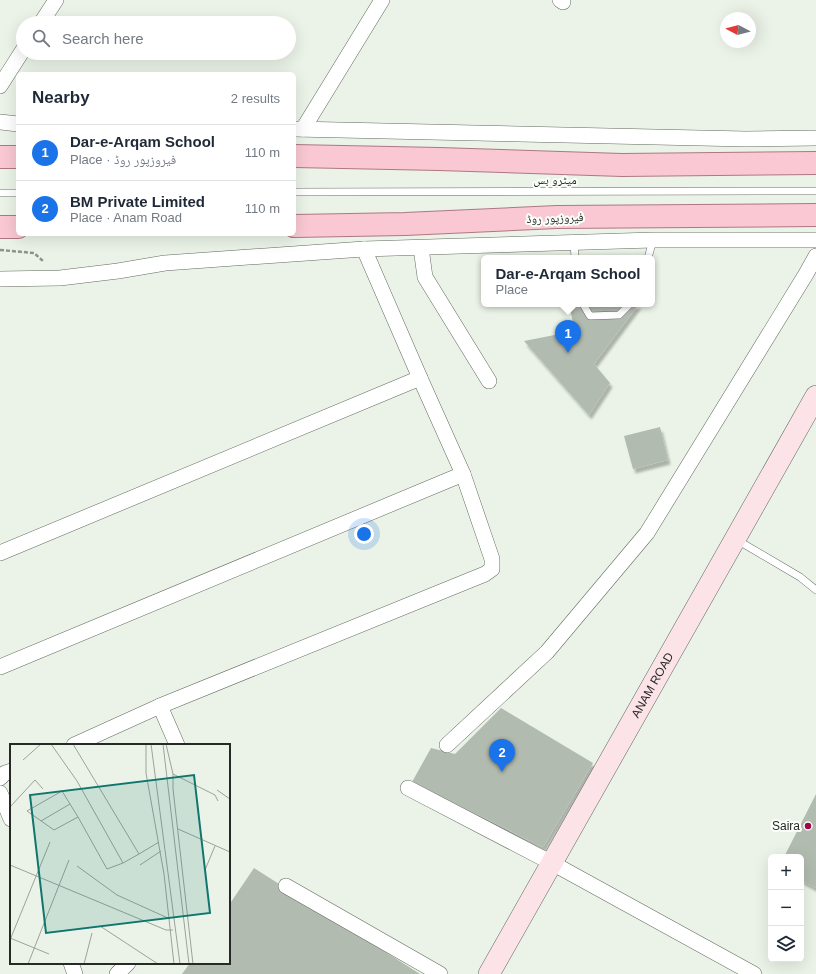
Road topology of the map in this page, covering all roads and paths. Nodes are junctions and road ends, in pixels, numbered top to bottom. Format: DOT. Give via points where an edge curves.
graph roads {
  1 [pos="56,0"];
  2 [pos="382,0"];
  3 [pos="46,16"];
  4 [pos="17,60"];
  5 [pos="0,86"];
  6 [pos="0,122"];
  7 [pos="16,124"];
  8 [pos="298,129"];
  9 [pos="816,138"];
  10 [pos="296,156"];
  11 [pos="16,157"];
  12 [pos="0,158"];
  13 [pos="816,163"];
  14 [pos="816,191"];
  15 [pos="296,192"];
  16 [pos="0,193"];
  17 [pos="16,193"];
  18 [pos="722,215"];
  19 [pos="816,215"];
  20 [pos="557,217"];
  21 [pos="296,226"];
  22 [pos="0,227"];
  23 [pos="16,227"];
  24 [pos="723,239"];
  25 [pos="653,240"];
  26 [pos="816,240"];
  27 [pos="558,242"];
  28 [pos="574,243"];
  29 [pos="421,248"];
  30 [pos="364,249"];
  31 [pos="0,250"];
  32 [pos="575,255"];
  33 [pos="649,255"];
  34 [pos="816,256"];
  35 [pos="60,278"];
  36 [pos="0,279"];
  37 [pos="585,307"];
  38 [pos="627,307"];
  39 [pos="420,378"];
  40 [pos="488,381"];
  41 [pos="816,396"];
  42 [pos="463,474"];
  43 [pos="735,539"];
  44 [pos="0,552"];
  45 [pos="816,590"];
  46 [pos="0,667"];
  47 [pos="160,706"];
  48 [pos="80,744"];
  49 [pos="177,744"];
  50 [pos="447,744"];
  51 [pos="10,771"];
  52 [pos="0,778"];
  53 [pos="408,788"];
  54 [pos="0,793"];
  55 [pos="10,817"];
  56 [pos="552,864"];
  57 [pos="286,886"];
  58 [pos="71,964"];
  59 [pos="127,964"];
  60 [pos="75,974"];
  61 [pos="117,974"];
  62 [pos="440,974"];
  63 [pos="489,974"];
  64 [pos="754,974"];
  1 -- 3 [label="street"];
  2 -- 8 [label="street"];
  4 -- 5 [label="street"];
  6 -- 7 [label="street"];
  8 -- 9 [label="street" via="738,139"];
  10 -- 13 [label="main road" via="622,165"];
  11 -- 12 [label="main road"];
  14 -- 15 [label="lane, میٹرو بس"];
  16 -- 17 [label="lane"];
  18 -- 19 [label="main road, فیروزپور روڈ"];
  18 -- 20 [label="main road, فیروزپور روڈ"];
  18 -- 24 [label="street"];
  20 -- 21 [label="main road, فیروزپور روڈ"];
  20 -- 27 [label="street"];
  22 -- 23 [label="main road"];
  24 -- 25 [label="street"];
  24 -- 26 [label="street"];
  25 -- 28 [label="street"];
  25 -- 33 [label="lane"];
  27 -- 28 [label="street"];
  27 -- 29 [label="street"];
  28 -- 32 [label="lane"];
  29 -- 30 [label="street"];
  29 -- 40 [label="street" via="425,277"];
  30 -- 35 [label="street" via="165,263"];
  30 -- 39 [label="street"];
  31 -- 35 [label="path" via="34,252"];
  34 -- 50 [label="street" via="647,533 547,652"];
  35 -- 36 [label="street"];
  37 -- 38 [label="lane" via="590,316 619,315"];
  39 -- 42 [label="street"];
  39 -- 44 [label="street"];
  41 -- 43 [label="street, ANAM ROAD"];
  42 -- 46 [label="street"];
  42 -- 47 [label="street" via="492,559 492,569"];
  43 -- 45 [label="lane"];
  43 -- 56 [label="street, ANAM ROAD"];
  47 -- 48 [label="street"];
  47 -- 49 [label="street"];
  51 -- 52 [label="street"];
  53 -- 56 [label="street"];
  54 -- 55 [label="street"];
  56 -- 63 [label="street, ANAM ROAD"];
  56 -- 64 [label="street"];
  57 -- 62 [label="street"];
  58 -- 60 [label="street"];
  59 -- 61 [label="street"];
}
